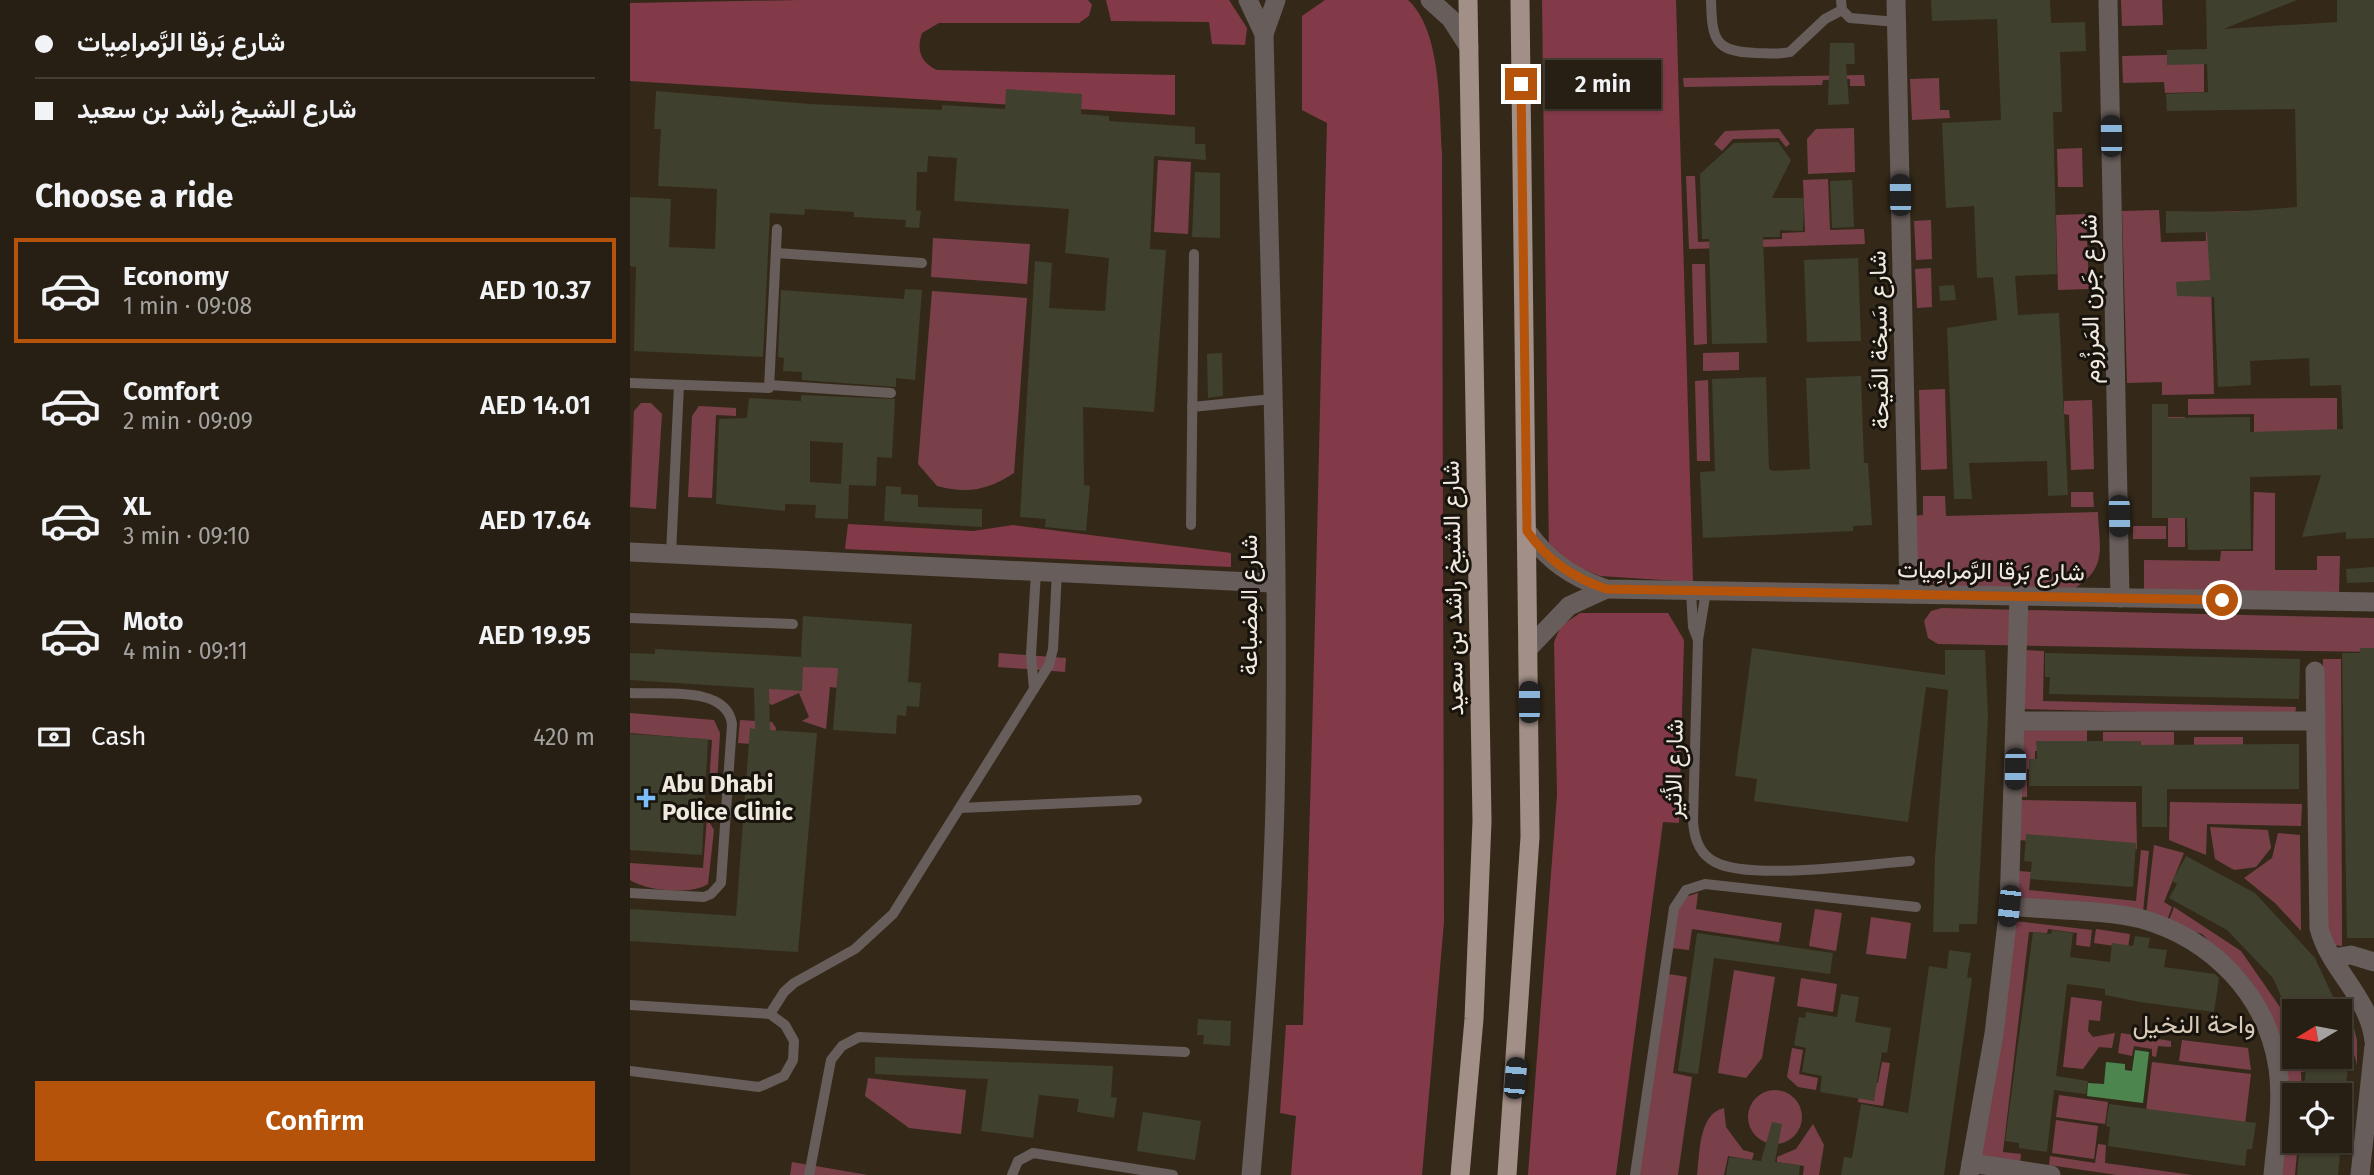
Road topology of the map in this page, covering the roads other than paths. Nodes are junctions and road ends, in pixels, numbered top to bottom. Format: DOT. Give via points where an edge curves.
graph roads {
  1 [pos="1248,0"];
  2 [pos="1276,0"];
  3 [pos="1430,0"];
  4 [pos="1468,0"];
  5 [pos="1520,0"];
  6 [pos="1711,0"];
  7 [pos="1896,0"];
  8 [pos="2108,0"];
  9 [pos="1841,5"];
  10 [pos="1896,22"];
  11 [pos="1264,34"];
  12 [pos="1469,47"];
  13 [pos="777,229"];
  14 [pos="776,253"];
  15 [pos="1194,254"];
  16 [pos="922,263"];
  17 [pos="630,383"];
  18 [pos="680,385"];
  19 [pos="769,385"];
  20 [pos="891,393"];
  21 [pos="1273,399"];
  22 [pos="1192,407"];
  23 [pos="1191,525"];
  24 [pos="1527,531"];
  25 [pos="630,552"];
  26 [pos="671,554"];
  27 [pos="1036,572"];
  28 [pos="1058,572"];
  29 [pos="1274,583"];
  30 [pos="1606,589"];
  31 [pos="1699,591"];
  32 [pos="1909,594"];
  33 [pos="2019,596"];
  34 [pos="2120,598"];
  35 [pos="2374,603"];
  36 [pos="630,618"];
  37 [pos="793,624"];
  38 [pos="1698,640"];
  39 [pos="1528,649"];
  40 [pos="2315,670"];
  41 [pos="1034,689"];
  42 [pos="630,693"];
  43 [pos="2017,721"];
  44 [pos="2316,721"];
  45 [pos="1137,800"];
  46 [pos="960,808"];
  47 [pos="1910,861"];
  48 [pos="630,893"];
  49 [pos="2009,906"];
  50 [pos="1916,908"];
  51 [pos="2333,958"];
  52 [pos="2374,962"];
  53 [pos="630,1004"];
  54 [pos="770,1014"];
  55 [pos="2374,1036"];
  56 [pos="1185,1052"];
  57 [pos="630,1071"];
  58 [pos="1970,1169"];
  59 [pos="808,1175"];
  60 [pos="1012,1175"];
  61 [pos="1172,1175"];
  62 [pos="1251,1175"];
  63 [pos="1460,1175"];
  64 [pos="1507,1175"];
  65 [pos="1635,1175"];
  66 [pos="2051,1175"];
  67 [pos="2273,1175"];
  68 [pos="2360,1175"];
  1 -- 11 [label="street, شارع المِضباعة"];
  2 -- 11 [label="street, شارع المِضباعة"];
  3 -- 12 [label="street" via="1451,19"];
  4 -- 12 [label="main road, شارع الشيخ راشد بن سعيد"];
  5 -- 24 [label="main road"];
  6 -- 9 [label="lane" via="1715,37 1724,48 1737,52 1790,52"];
  7 -- 10 [label="street, شارع سَبخة الفَيحة"];
  8 -- 34 [label="street, شارع جَرن المَرزُوم"];
  9 -- 10 [label="lane" via="1856,19"];
  10 -- 32 [label="street, شارع سَبخة الفَيحة"];
  11 -- 21 [label="street, شارع المِضباعة"];
  12 -- 63 [label="main road, شارع الشيخ راشد بن سعيد" via="1482,821 1474,1019"];
  13 -- 14 [label="lane"];
  14 -- 16 [label="lane"];
  14 -- 19 [label="lane"];
  15 -- 22 [label="lane"];
  17 -- 18 [label="lane"];
  18 -- 19 [label="lane"];
  18 -- 26 [label="lane"];
  19 -- 20 [label="lane"];
  21 -- 22 [label="lane"];
  21 -- 29 [label="street, شارع المِضباعة"];
  22 -- 23 [label="lane"];
  24 -- 30 [label="street, شارع بَرقا الرَّمرامِيات" via="1567,573"];
  24 -- 39 [label="main road"];
  25 -- 26 [label="street"];
  26 -- 27 [label="street"];
  27 -- 28 [label="street"];
  27 -- 41 [label="lane" via="1031,654"];
  28 -- 29 [label="street"];
  28 -- 41 [label="lane" via="1052,657"];
  29 -- 62 [label="street, شارع المِضباعة" via="1275,803"];
  30 -- 31 [label="street, شارع بَرقا الرَّمرامِيات"];
  30 -- 39 [label="street, شارع بَرقا الرَّمرامِيات" via="1569,606"];
  31 -- 32 [label="street, شارع بَرقا الرَّمرامِيات"];
  31 -- 38 [label="lane, شارع الأثير"];
  31 -- 38 [label="lane, شارع الأثير" via="1693,628"];
  32 -- 33 [label="street, شارع بَرقا الرَّمرامِيات"];
  33 -- 34 [label="street, شارع بَرقا الرَّمرامِيات"];
  33 -- 43 [label="street"];
  34 -- 35 [label="street, شارع بَرقا الرَّمرامِيات"];
  36 -- 37 [label="lane"];
  38 -- 47 [label="lane, شارع الأثير" via="1693,831 1706,856 1722,865 1759,870"];
  39 -- 64 [label="main road" via="1530,837"];
  40 -- 44 [label="street"];
  41 -- 46 [label="lane"];
  42 -- 48 [label="lane" via="714,698 728,710 732,724 721,883 704,897"];
  43 -- 44 [label="street"];
  43 -- 49 [label="street"];
  44 -- 51 [label="street" via="2318,917"];
  45 -- 46 [label="lane"];
  46 -- 54 [label="lane" via="882,927 855,949 794,983"];
  49 -- 58 [label="street"];
  49 -- 67 [label="street" via="2138,918 2204,947 2232,972 2254,1000 2278,1069"];
  50 -- 65 [label="lane" via="1705,884 1686,890 1674,908"];
  51 -- 52 [label="street" via="2351,955"];
  51 -- 55 [label="street" via="2362,1001"];
  53 -- 54 [label="lane"];
  54 -- 57 [label="lane" via="790,1032 794,1051 784,1076 768,1085"];
  55 -- 68 [label="street"];
  56 -- 59 [label="lane" via="859,1037 842,1046 831,1060"];
  58 -- 66 [label="street"];
  60 -- 61 [label="lane" via="1018,1161 1033,1153"];
}
